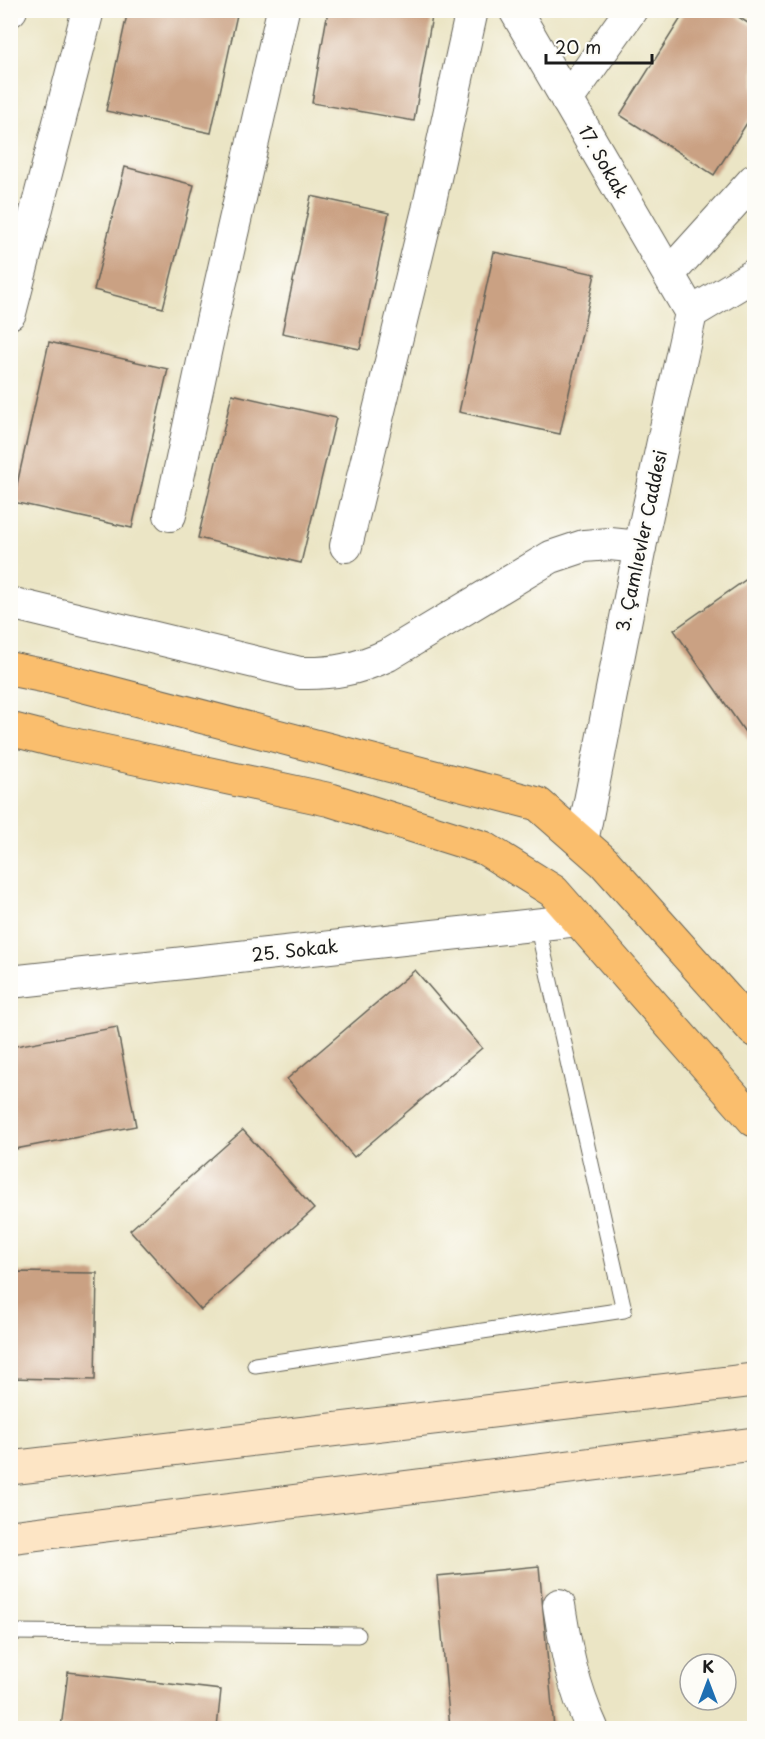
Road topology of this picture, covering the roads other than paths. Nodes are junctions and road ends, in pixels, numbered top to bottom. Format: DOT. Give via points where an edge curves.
graph roads {
  1 [pos="88,10"];
  2 [pos="283,10"];
  3 [pos="472,10"];
  4 [pos="515,10"];
  5 [pos="632,10"];
  6 [pos="567,100"];
  7 [pos="754,180"];
  8 [pos="669,274"];
  9 [pos="752,284"];
  10 [pos="10,313"];
  11 [pos="691,313"];
  12 [pos="170,515"];
  13 [pos="346,546"];
  14 [pos="640,547"];
  15 [pos="10,603"];
  16 [pos="10,669"];
  17 [pos="10,729"];
  18 [pos="582,842"];
  19 [pos="579,920"];
  20 [pos="537,924"];
  21 [pos="10,982"];
  22 [pos="754,1030"];
  23 [pos="754,1120"];
  24 [pos="255,1365"];
  25 [pos="754,1380"];
  26 [pos="754,1444"];
  27 [pos="10,1468"];
  28 [pos="10,1537"];
  29 [pos="559,1605"];
  30 [pos="10,1632"];
  31 [pos="358,1635"];
  32 [pos="592,1728"];
  1 -- 10 [label="street"];
  2 -- 12 [label="street"];
  3 -- 13 [label="street"];
  4 -- 6 [label="street, 17. Sokak"];
  5 -- 6 [label="street"];
  6 -- 8 [label="street, 17. Sokak"];
  7 -- 8 [label="street"];
  8 -- 11 [label="street, 17. Sokak"];
  9 -- 11 [label="street"];
  11 -- 14 [label="street, 3. Çamlıevler Caddesi"];
  14 -- 15 [label="street" via="584,546 551,557 388,655 366,665 322,674 300,673"];
  14 -- 18 [label="street, 3. Çamlıevler Caddesi"];
  16 -- 18 [label="main road" via="538,804"];
  17 -- 19 [label="main road" via="331,800 484,848 553,891"];
  18 -- 22 [label="main road"];
  19 -- 20 [label="street, 25. Sokak"];
  19 -- 23 [label="main road"];
  20 -- 21 [label="street, 25. Sokak"];
  20 -- 24 [label="lane" via="624,1310"];
  25 -- 27 [label="main road"];
  26 -- 28 [label="main road"];
  29 -- 32 [label="street" via="568,1662"];
  30 -- 31 [label="lane"];
}
